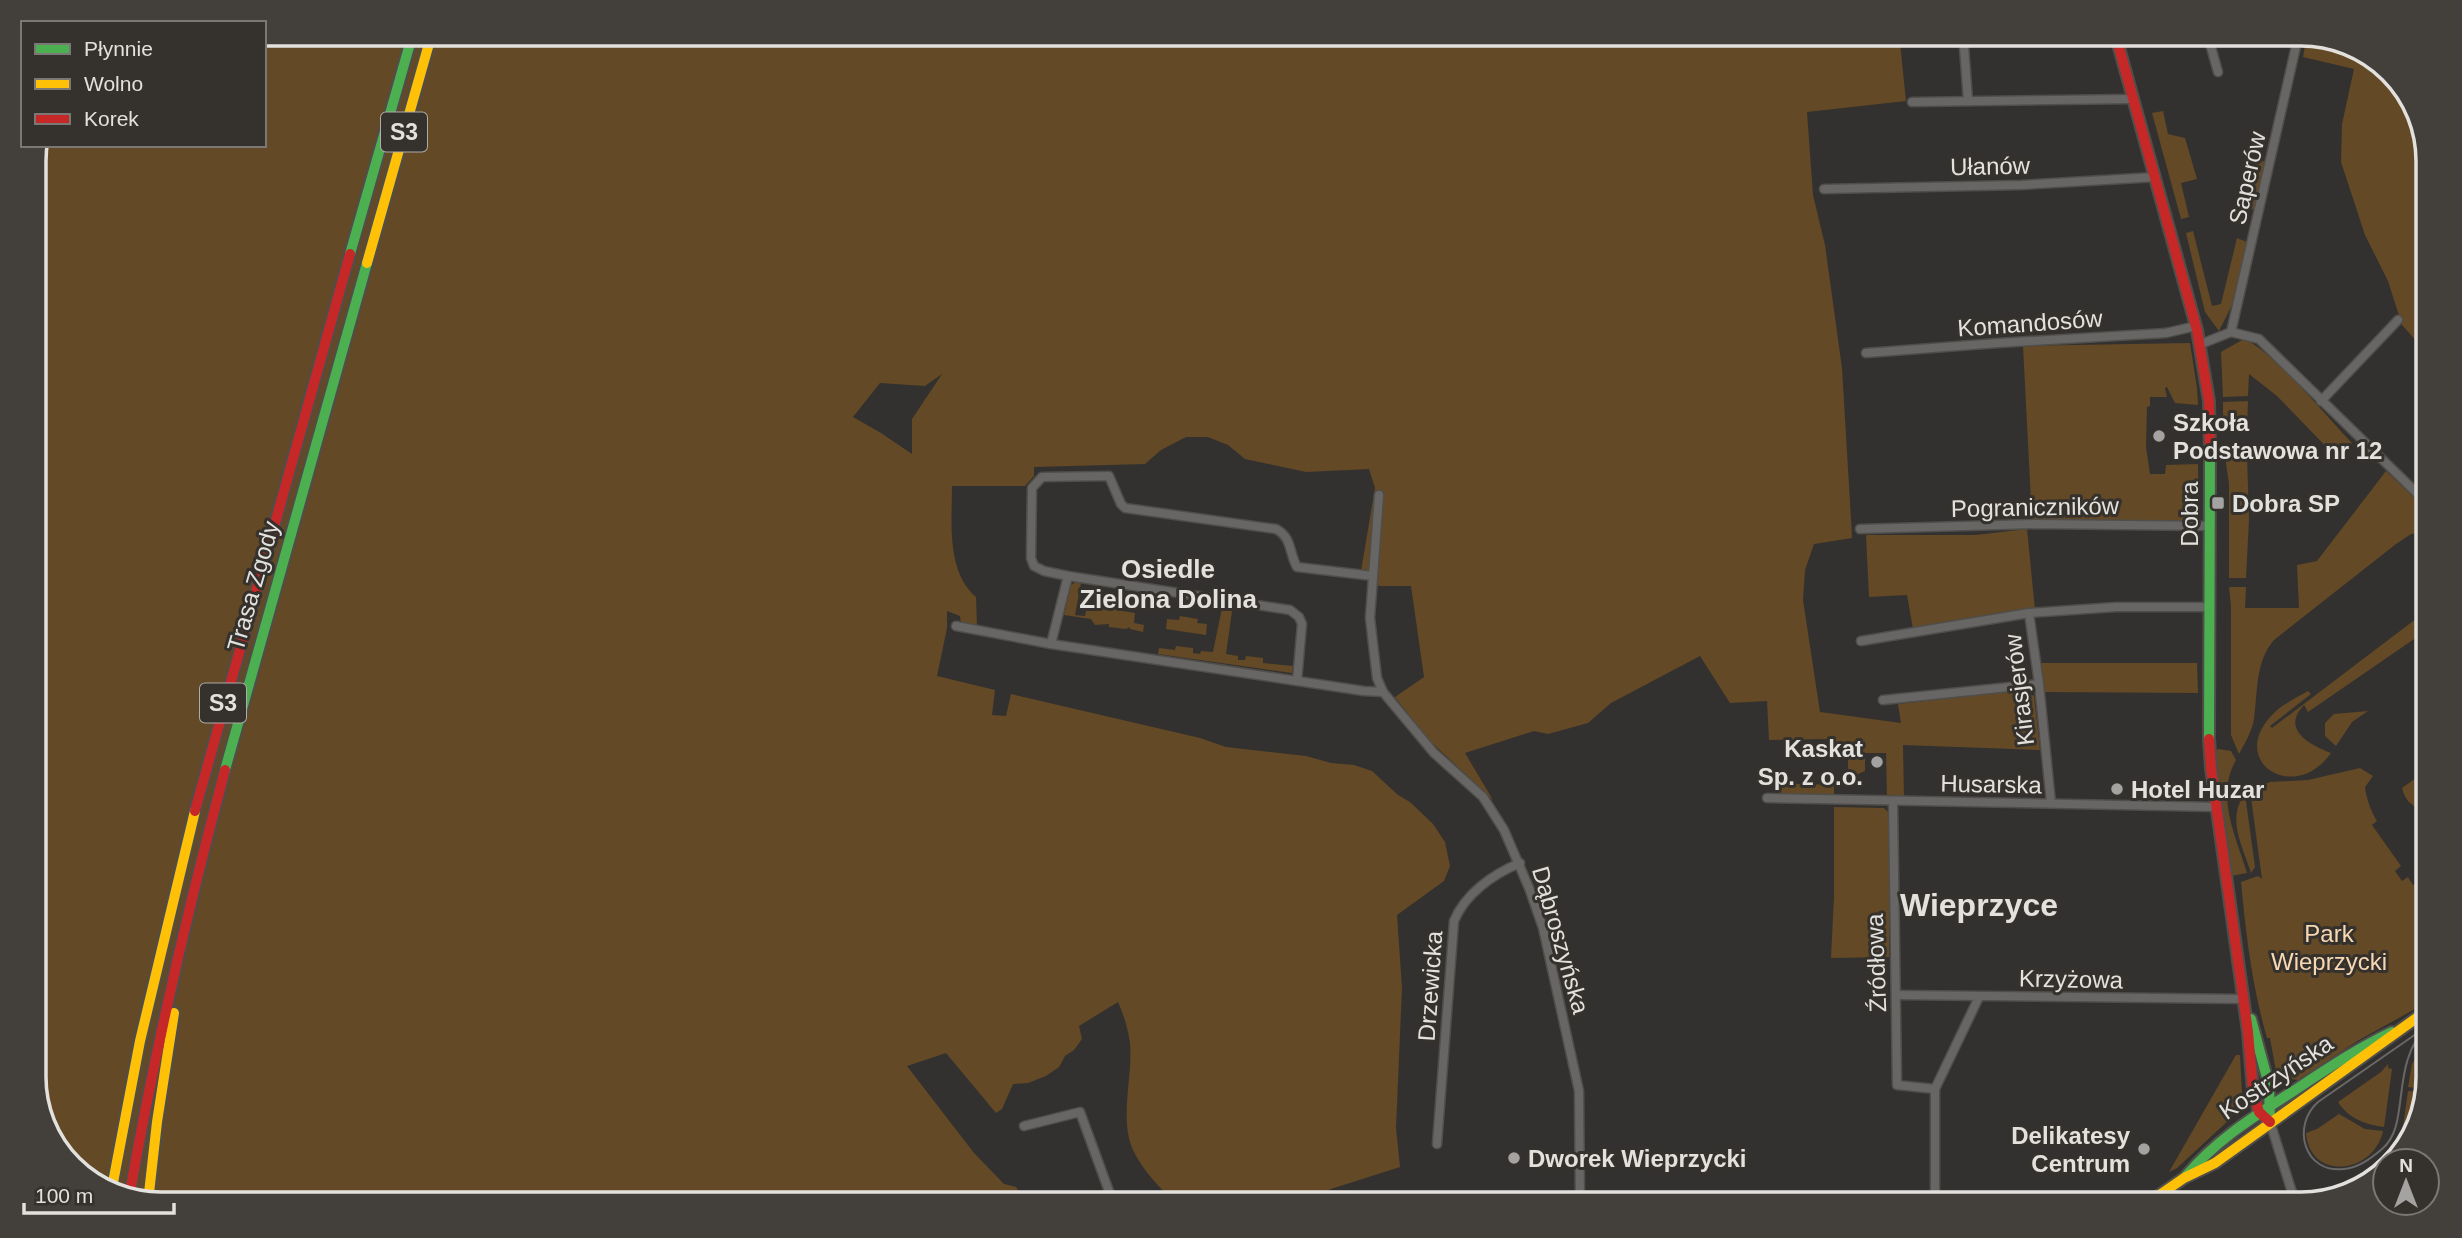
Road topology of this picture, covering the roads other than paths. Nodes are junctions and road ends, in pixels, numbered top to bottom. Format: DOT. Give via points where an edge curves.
graph roads {
  1 [pos="409,46"];
  2 [pos="428,46"];
  3 [pos="1964,46"];
  4 [pos="2119,46"];
  5 [pos="2211,46"];
  6 [pos="2296,46"];
  7 [pos="2218,72"];
  8 [pos="2133,99"];
  9 [pos="1968,101"];
  10 [pos="1912,102"];
  11 [pos="2156,177"];
  12 [pos="1824,189"];
  13 [pos="2399,320"];
  14 [pos="2196,326"];
  15 [pos="2231,332"];
  16 [pos="2201,344"];
  17 [pos="1866,354"];
  18 [pos="2321,401"];
  19 [pos="2416,492"];
  20 [pos="1379,495"];
  21 [pos="2210,526"];
  22 [pos="1860,529"];
  23 [pos="1068,576"];
  24 [pos="1373,576"];
  25 [pos="2209,607"];
  26 [pos="2029,613"];
  27 [pos="956,626"];
  28 [pos="1861,641"];
  29 [pos="1051,643"];
  30 [pos="1297,681"];
  31 [pos="2039,684"];
  32 [pos="1383,692"];
  33 [pos="1883,700"];
  34 [pos="1767,798"];
  35 [pos="1893,802"];
  36 [pos="2051,803"];
  37 [pos="2216,807"];
  38 [pos="1520,863"];
  39 [pos="190,905"];
  40 [pos="1897,995"];
  41 [pos="1979,997"];
  42 [pos="2244,1002"];
  43 [pos="2416,1018"];
  44 [pos="2403,1027"];
  45 [pos="1935,1089"];
  46 [pos="2271,1103"];
  47 [pos="2259,1111"];
  48 [pos="2270,1122"];
  49 [pos="1024,1126"];
  50 [pos="1437,1144"];
  51 [pos="2184,1178"];
  52 [pos="113,1182"];
  53 [pos="131,1188"];
  54 [pos="149,1192"];
  55 [pos="1110,1193"];
  56 [pos="1580,1193"];
  57 [pos="1935,1193"];
  58 [pos="2162,1193"];
  59 [pos="2291,1193"];
  1 -- 52 [label="main road, Trasa Zgody / S3" via="204,774 148,997"];
  2 -- 39 [label="main road, Trasa Zgody / S3" via="233,734"];
  3 -- 9 [label="street"];
  4 -- 8 [label="main road, Dobra"];
  5 -- 7 [label="street"];
  6 -- 15 [label="street, Saperów"];
  8 -- 9 [label="street"];
  8 -- 11 [label="main road, Dobra"];
  9 -- 10 [label="street"];
  11 -- 12 [label="street, Ułanów"];
  11 -- 14 [label="main road, Dobra"];
  13 -- 18 [label="street"];
  14 -- 16 [label="main road, Dobra"];
  14 -- 17 [label="street, Komandosów" via="2166,333"];
  15 -- 16 [label="street"];
  15 -- 18 [label="street" via="2259,339"];
  16 -- 21 [label="main road, Dobra" via="2210,416"];
  18 -- 19 [label="street"];
  20 -- 24 [label="street, Dąbroszyńska"];
  21 -- 22 [label="street, Pograniczników"];
  21 -- 25 [label="main road, Dobra"];
  23 -- 24 [label="street" via="1044,571 1034,566 1031,558 1032,488 1042,477 1109,476 1125,508 1276,529 1287,538 1297,567"];
  23 -- 29 [label="street"];
  23 -- 30 [label="street" via="1290,610 1302,624"];
  24 -- 32 [label="street, Dąbroszyńska" via="1370,618"];
  25 -- 26 [label="street"];
  25 -- 37 [label="main road, Dobra" via="2209,730"];
  26 -- 28 [label="street"];
  26 -- 31 [label="street, Kirasjerów"];
  27 -- 29 [label="street"];
  29 -- 30 [label="street"];
  30 -- 32 [label="street"];
  31 -- 33 [label="street"];
  31 -- 36 [label="street, Kirasjerów"];
  32 -- 38 [label="street, Dąbroszyńska" via="1434,753 1483,797"];
  34 -- 35 [label="street, Husarska"];
  35 -- 36 [label="street, Husarska"];
  35 -- 40 [label="street, Źródłowa"];
  36 -- 37 [label="street, Husarska"];
  37 -- 42 [label="main road, Dobra"];
  38 -- 50 [label="street, Drzewicka" via="1476,891 1454,921"];
  38 -- 56 [label="street, Dąbroszyńska" via="1543,928 1579,1091"];
  39 -- 53 [label="main road, Trasa Zgody / S3"];
  39 -- 54 [label="main road"];
  40 -- 41 [label="street, Krzyżowa"];
  40 -- 45 [label="street, Źródłowa" via="1897,1085"];
  41 -- 42 [label="street, Krzyżowa"];
  41 -- 45 [label="street"];
  42 -- 46 [label="main road, Dobra" via="2261,1051"];
  42 -- 47 [label="main road, Dobra"];
  43 -- 44 [label="main road, Kostrzyńska"];
  44 -- 46 [label="main road, Kostrzyńska" via="2348,1054"];
  44 -- 48 [label="main road, Kostrzyńska"];
  45 -- 57 [label="street"];
  46 -- 47 [label="main road, Kostrzyńska"];
  46 -- 48 [label="main road, Dobra"];
  47 -- 48 [label="main road"];
  47 -- 51 [label="main road, Kostrzyńska" via="2213,1147"];
  48 -- 51 [label="main road, Kostrzyńska" via="2215,1163"];
  48 -- 59 [label="street"];
  49 -- 55 [label="street" via="1080,1112"];
  51 -- 58 [label="main road, Kostrzyńska"];
}
